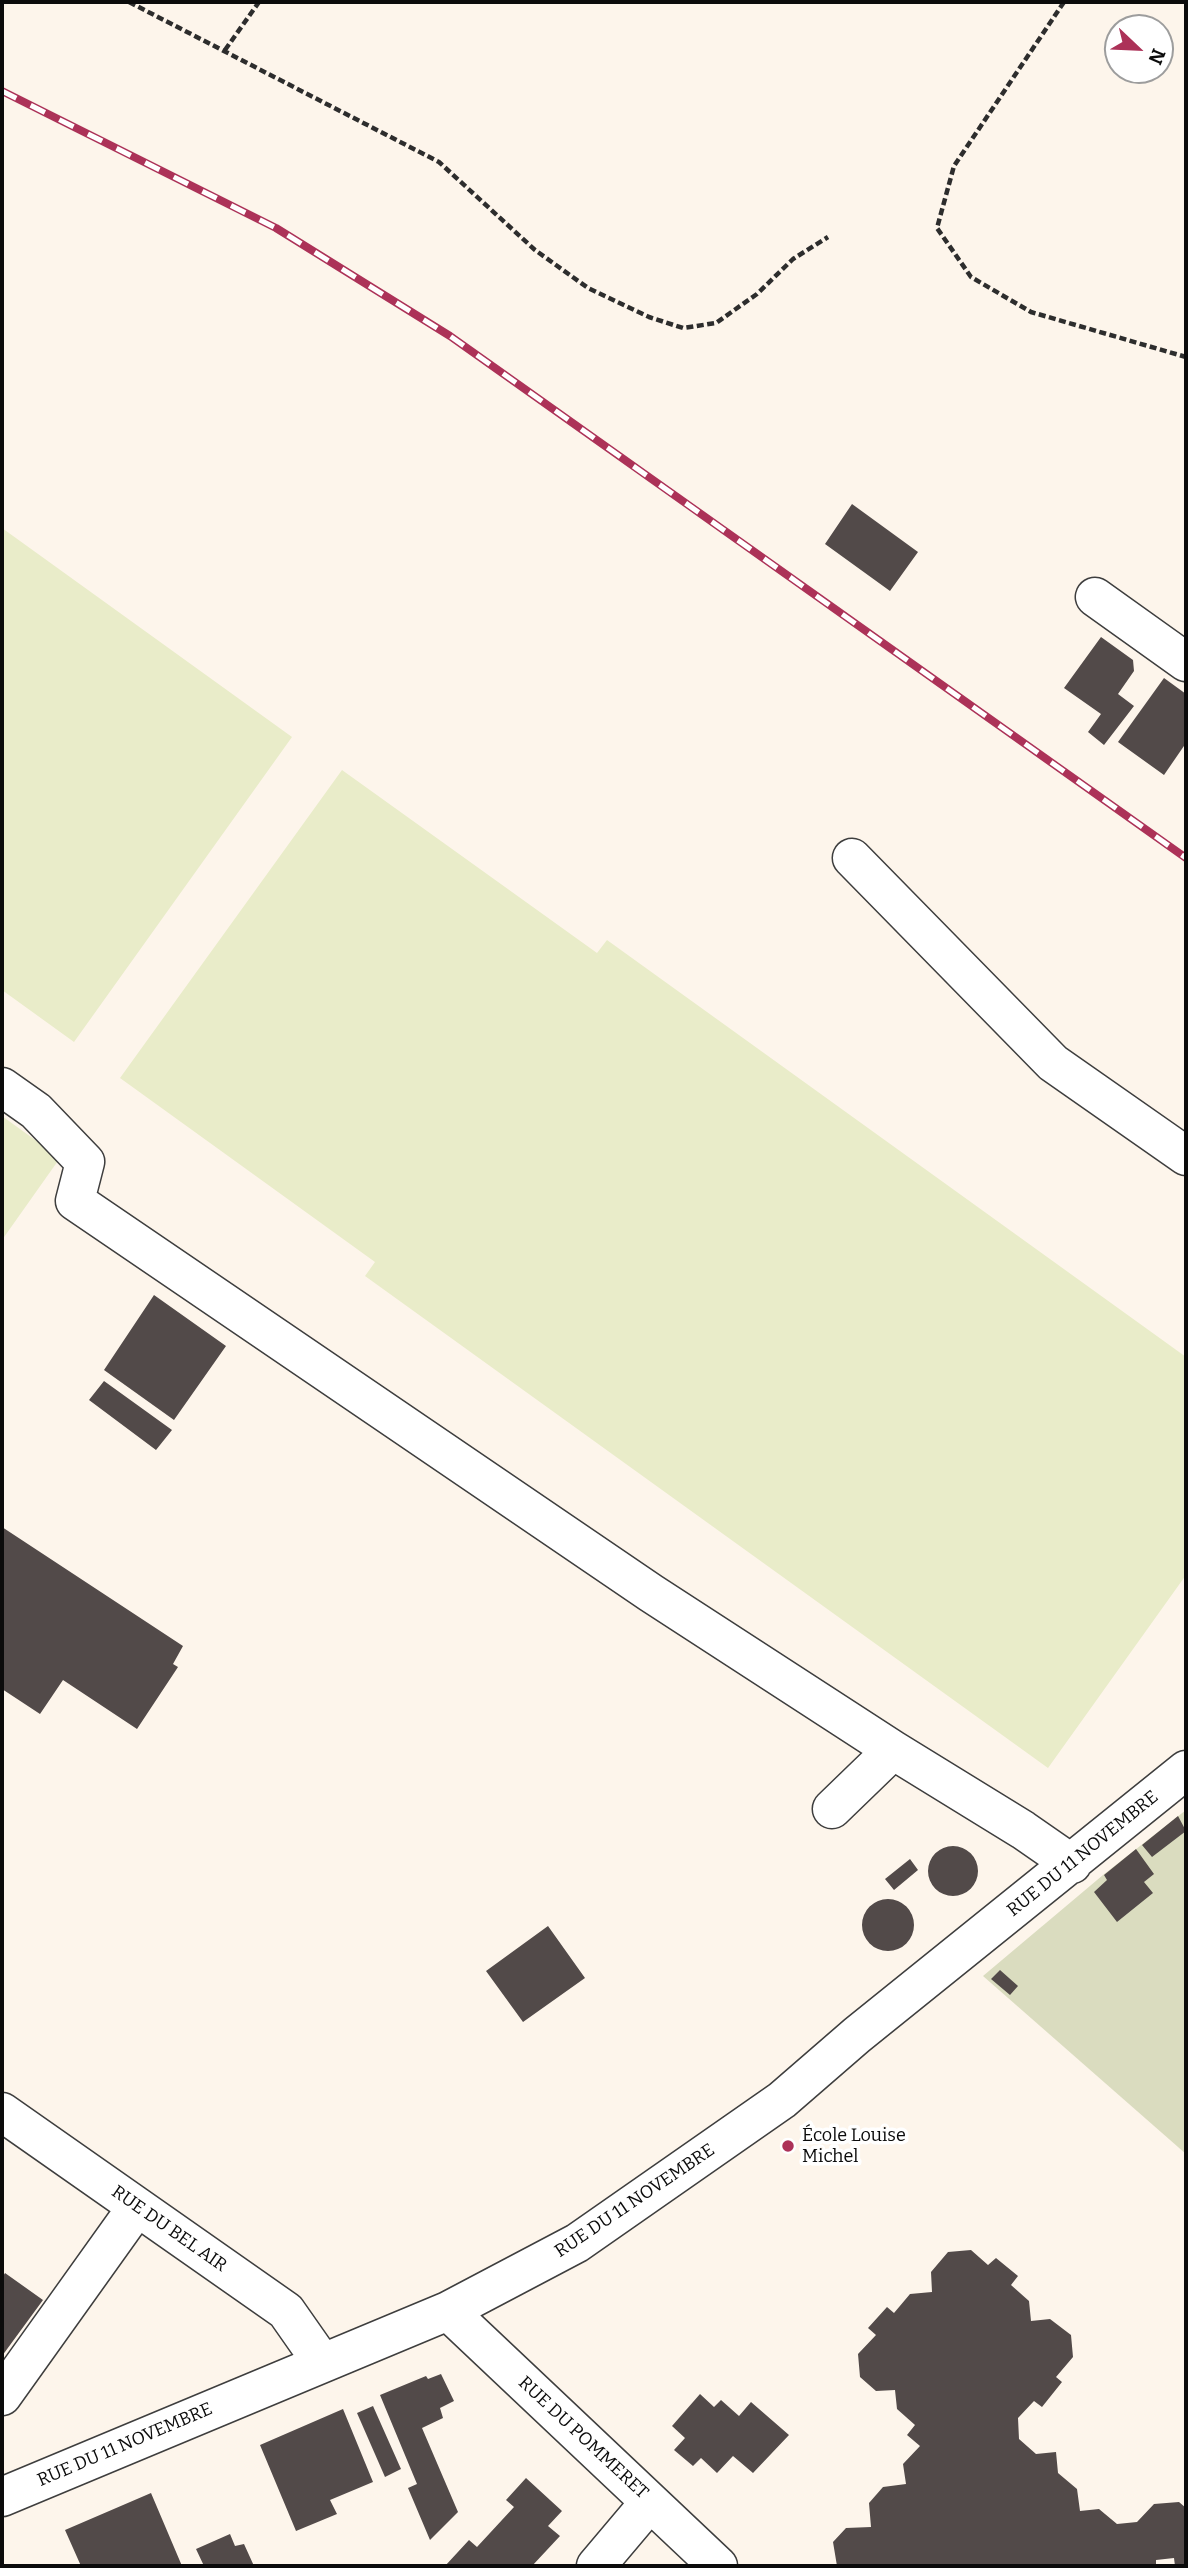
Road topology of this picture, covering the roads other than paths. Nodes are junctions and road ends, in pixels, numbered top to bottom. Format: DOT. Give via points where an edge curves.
graph roads {
  1 [pos="1095,597"];
  2 [pos="1186,662"];
  3 [pos="852,858"];
  4 [pos="2,1087"];
  5 [pos="1186,1156"];
  6 [pos="893,1750"];
  7 [pos="1186,1770"];
  8 [pos="832,1809"];
  9 [pos="1072,1864"];
  10 [pos="2,2112"];
  11 [pos="137,2207"];
  12 [pos="448,2311"];
  13 [pos="321,2361"];
  14 [pos="2,2396"];
  15 [pos="2,2497"];
  16 [pos="650,2501"];
  17 [pos="596,2566"];
  18 [pos="718,2566"];
  1 -- 2 [label="street"];
  3 -- 5 [label="street" via="1053,1063"];
  4 -- 6 [label="street" via="36,1111 85,1162 75,1201 639,1586"];
  6 -- 8 [label="street"];
  6 -- 9 [label="street"];
  7 -- 9 [label="street, RUE DU 11 NOVEMBRE"];
  9 -- 12 [label="street, RUE DU 11 NOVEMBRE" via="856,2035 782,2100 577,2243"];
  10 -- 11 [label="street, RUE DU BEL AIR"];
  11 -- 13 [label="street, RUE DU BEL AIR" via="286,2311"];
  11 -- 14 [label="street"];
  12 -- 13 [label="street, RUE DU 11 NOVEMBRE"];
  12 -- 16 [label="street, RUE DU POMMERET"];
  13 -- 15 [label="street, RUE DU 11 NOVEMBRE"];
  16 -- 17 [label="street"];
  16 -- 18 [label="street, RUE DU POMMERET"];
}
